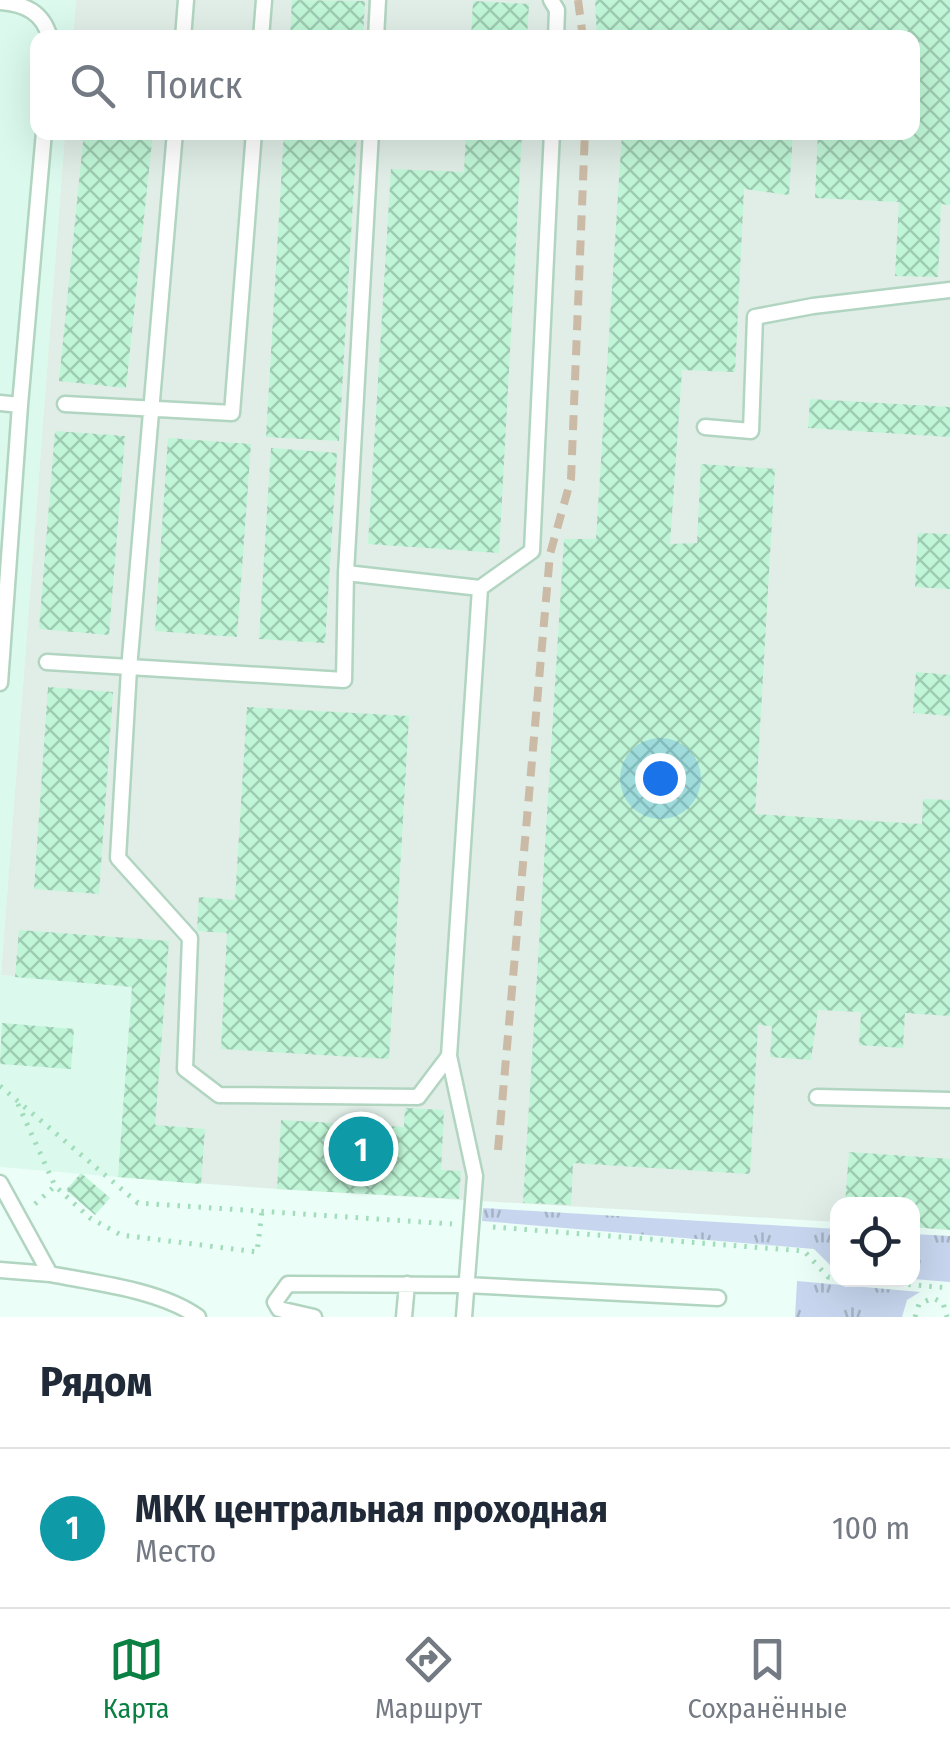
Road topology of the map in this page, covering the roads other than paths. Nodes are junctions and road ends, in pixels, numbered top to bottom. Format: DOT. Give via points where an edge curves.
graph roads {
  1 [pos="186,0"];
  2 [pos="264,0"];
  3 [pos="378,0"];
  4 [pos="552,0"];
  5 [pos="0,2"];
  6 [pos="47,30"];
  7 [pos="184,30"];
  8 [pos="262,30"];
  9 [pos="376,30"];
  10 [pos="557,30"];
  11 [pos="43,140"];
  12 [pos="174,140"];
  13 [pos="253,140"];
  14 [pos="371,140"];
  15 [pos="552,140"];
  16 [pos="950,290"];
  17 [pos="0,403"];
  18 [pos="64,404"];
  19 [pos="20,405"];
  20 [pos="152,408"];
  21 [pos="705,427"];
  22 [pos="346,573"];
  23 [pos="480,588"];
  24 [pos="47,662"];
  25 [pos="129,669"];
  26 [pos="0,682"];
  27 [pos="449,1056"];
  28 [pos="817,1096"];
  29 [pos="950,1100"];
  30 [pos="0,1183"];
  31 [pos="0,1270"];
  32 [pos="50,1274"];
  33 [pos="407,1284"];
  34 [pos="466,1285"];
  35 [pos="718,1298"];
  36 [pos="198,1317"];
  37 [pos="314,1317"];
  38 [pos="404,1317"];
  39 [pos="464,1317"];
  1 -- 7 [label="lane"];
  2 -- 8 [label="lane"];
  3 -- 9 [label="lane"];
  4 -- 10 [label="lane"];
  5 -- 6 [label="lane" via="33,10"];
  11 -- 19 [label="lane"];
  12 -- 20 [label="lane"];
  13 -- 20 [label="lane" via="232,412"];
  14 -- 22 [label="lane"];
  15 -- 23 [label="lane" via="532,552"];
  16 -- 21 [label="lane" via="755,316 751,431"];
  17 -- 19 [label="lane"];
  18 -- 20 [label="lane"];
  19 -- 26 [label="lane"];
  20 -- 25 [label="lane"];
  22 -- 23 [label="lane"];
  22 -- 25 [label="lane" via="344,680"];
  23 -- 27 [label="lane"];
  24 -- 25 [label="lane"];
  25 -- 27 [label="lane" via="118,858 190,938 186,1068 219,1095 418,1097"];
  27 -- 34 [label="lane" via="475,1176"];
  28 -- 29 [label="lane"];
  30 -- 32 [label="lane"];
  31 -- 32 [label="lane"];
  32 -- 36 [label="lane" via="175,1302"];
  33 -- 34 [label="lane"];
  33 -- 37 [label="lane" via="288,1284 275,1302 280,1310"];
  33 -- 38 [label="lane"];
  34 -- 35 [label="lane"];
  34 -- 39 [label="lane"];
}
